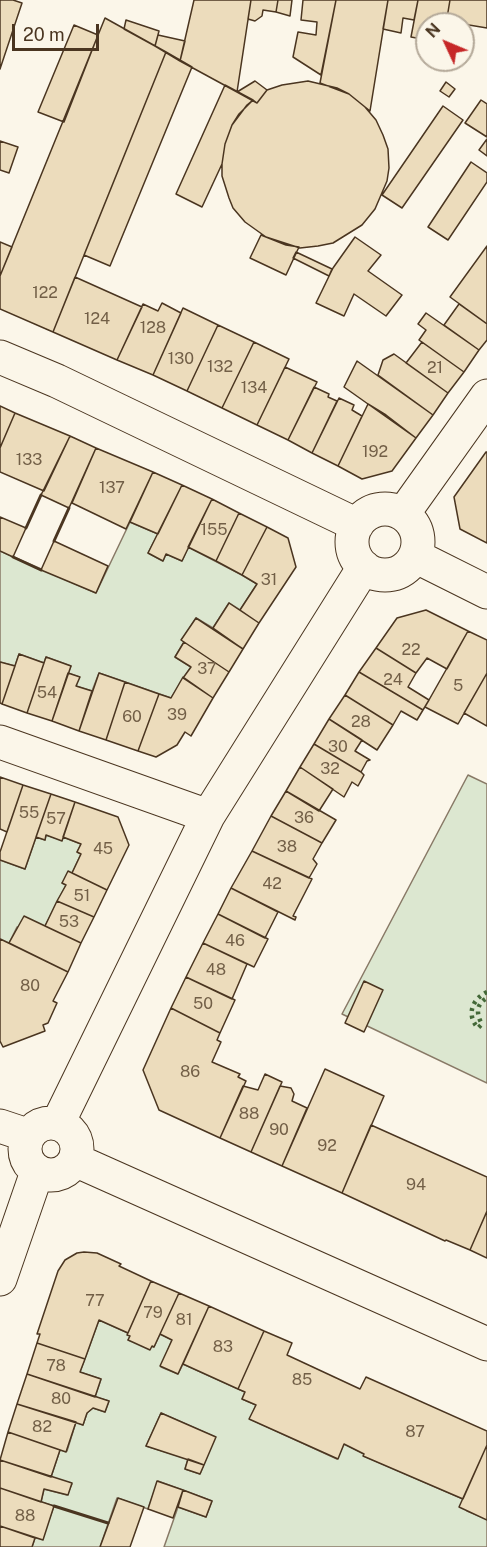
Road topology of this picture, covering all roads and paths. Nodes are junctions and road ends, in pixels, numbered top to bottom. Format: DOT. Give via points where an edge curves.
graph roads {
  1 [pos="0,357"];
  2 [pos="487,396"];
  3 [pos="403,514"];
  4 [pos="357,525"];
  5 [pos="415,555"];
  6 [pos="364,567"];
  7 [pos="487,592"];
  8 [pos="0,742"];
  9 [pos="208,816"];
  10 [pos="58,1123"];
  11 [pos="14,1131"];
  12 [pos="75,1160"];
  13 [pos="37,1172"];
  14 [pos="0,1280"];
  15 [pos="487,1344"];
  1 -- 4 [label="street"];
  2 -- 3 [label="street"];
  3 -- 4 [label="street" via="378,510"];
  3 -- 5 [label="street" via="417,537"];
  4 -- 6 [label="street" via="352,543 357,560"];
  5 -- 6 [label="street" via="401,570 392,573 372,572"];
  5 -- 7 [label="street"];
  6 -- 9 [label="street"];
  8 -- 9 [label="street"];
  9 -- 10 [label="street"];
  10 -- 11 [label="street" via="46,1122"];
  10 -- 12 [label="street" via="75,1137"];
  11 -- 13 [label="street"];
  12 -- 13 [label="street" via="59,1174"];
  12 -- 15 [label="street"];
  13 -- 14 [label="street"];
}
